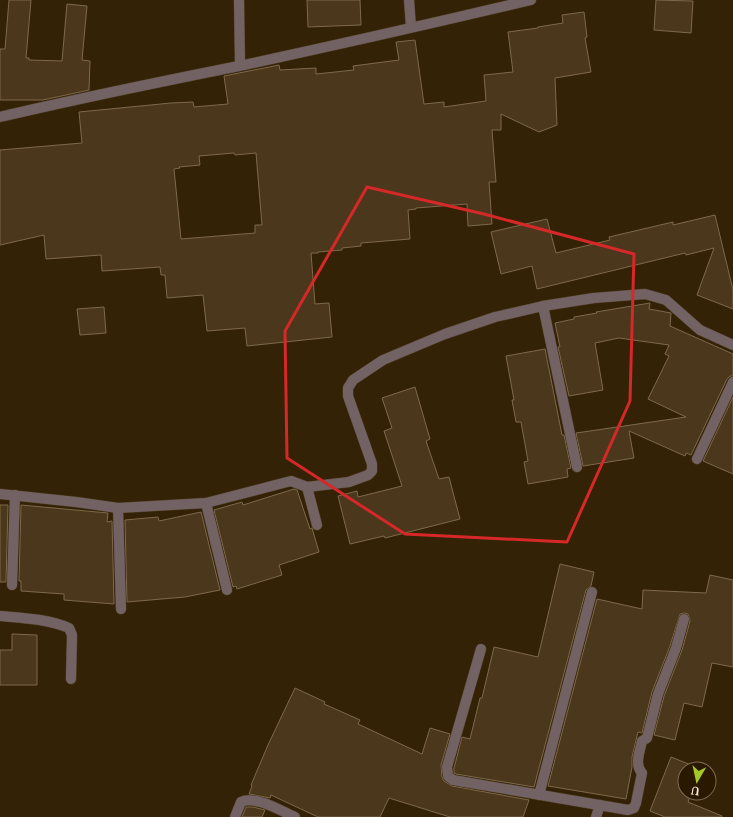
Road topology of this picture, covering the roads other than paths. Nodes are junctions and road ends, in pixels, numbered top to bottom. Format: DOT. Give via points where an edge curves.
graph roads {
  1 [pos="239,0"];
  2 [pos="409,0"];
  3 [pos="531,0"];
  4 [pos="411,27"];
  5 [pos="240,65"];
  6 [pos="0,117"];
  7 [pos="543,306"];
  8 [pos="733,345"];
  9 [pos="733,382"];
  10 [pos="697,459"];
  11 [pos="577,468"];
  12 [pos="307,487"];
  13 [pos="0,494"];
  14 [pos="15,495"];
  15 [pos="206,503"];
  16 [pos="118,508"];
  17 [pos="317,525"];
  18 [pos="12,585"];
  19 [pos="227,590"];
  20 [pos="592,592"];
  21 [pos="121,609"];
  22 [pos="0,616"];
  23 [pos="684,618"];
  24 [pos="481,649"];
  25 [pos="71,679"];
  26 [pos="539,794"];
  27 [pos="600,805"];
  28 [pos="235,817"];
  29 [pos="295,817"];
  30 [pos="596,817"];
  1 -- 5 [label="street"];
  2 -- 4 [label="street"];
  3 -- 4 [label="street"];
  4 -- 5 [label="street"];
  5 -- 6 [label="street"];
  7 -- 8 [label="street" via="645,294 666,300 700,330"];
  7 -- 11 [label="street"];
  7 -- 12 [label="street" via="495,317 446,334 383,360 353,380 348,388 348,396 372,464 372,471 349,482"];
  9 -- 10 [label="street"];
  12 -- 15 [label="street" via="291,481"];
  12 -- 17 [label="street"];
  13 -- 14 [label="street"];
  14 -- 16 [label="street"];
  14 -- 18 [label="street"];
  15 -- 16 [label="street"];
  15 -- 19 [label="street"];
  16 -- 21 [label="street"];
  20 -- 26 [label="street"];
  22 -- 25 [label="street" via="58,623 69,628 72,635"];
  23 -- 27 [label="street" via="646,738 642,741 637,765 642,773 634,808 628,810"];
  24 -- 26 [label="street" via="447,767 448,776 453,780"];
  26 -- 27 [label="street"];
  27 -- 30 [label="street"];
  28 -- 29 [label="street" via="241,802 246,800 262,803"];
}
